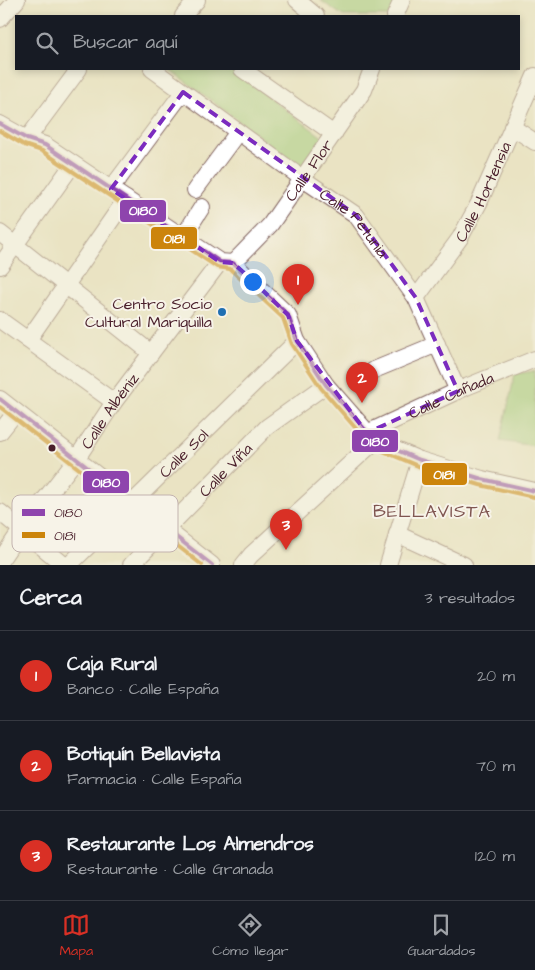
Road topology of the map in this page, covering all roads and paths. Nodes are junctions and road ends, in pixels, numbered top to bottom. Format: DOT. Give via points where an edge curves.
graph roads {
  1 [pos="17,0"];
  2 [pos="197,0"];
  3 [pos="297,0"];
  4 [pos="402,0"];
  5 [pos="184,15"];
  6 [pos="315,15"];
  7 [pos="395,15"];
  8 [pos="0,19"];
  9 [pos="78,70"];
  10 [pos="153,70"];
  11 [pos="243,70"];
  12 [pos="372,70"];
  13 [pos="535,76"];
  14 [pos="183,92"];
  15 [pos="512,127"];
  16 [pos="2,128"];
  17 [pos="238,132"];
  18 [pos="334,134"];
  19 [pos="27,139"];
  20 [pos="535,142"];
  21 [pos="73,164"];
  22 [pos="303,179"];
  23 [pos="111,189"];
  24 [pos="195,190"];
  25 [pos="126,199"];
  26 [pos="202,207"];
  27 [pos="0,233"];
  28 [pos="183,237"];
  29 [pos="15,245"];
  30 [pos="227,262"];
  31 [pos="0,266"];
  32 [pos="67,286"];
  33 [pos="416,298"];
  34 [pos="0,320"];
  35 [pos="28,340"];
  36 [pos="297,341"];
  37 [pos="437,344"];
  38 [pos="151,353"];
  39 [pos="535,359"];
  40 [pos="374,370"];
  41 [pos="326,385"];
  42 [pos="458,391"];
  43 [pos="0,399"];
  44 [pos="114,402"];
  45 [pos="16,412"];
  46 [pos="0,432"];
  47 [pos="371,437"];
  48 [pos="77,458"];
  49 [pos="420,460"];
  50 [pos="535,492"];
  51 [pos="48,495"];
  52 [pos="124,495"];
  53 [pos="140,495"];
  54 [pos="0,512"];
  55 [pos="178,516"];
  56 [pos="12,522"];
  57 [pos="397,534"];
  58 [pos="178,538"];
  59 [pos="12,543"];
  60 [pos="48,552"];
  61 [pos="82,552"];
  62 [pos="143,552"];
  63 [pos="0,561"];
  64 [pos="64,565"];
  65 [pos="69,565"];
  66 [pos="131,565"];
  67 [pos="212,565"];
  68 [pos="243,565"];
  69 [pos="388,565"];
  70 [pos="464,565"];
  1 -- 8 [label="street"];
  2 -- 5 [label="street"];
  3 -- 6 [label="street"];
  4 -- 7 [label="street"];
  9 -- 19 [label="street"];
  10 -- 14 [label="street, Calle Petunia"];
  11 -- 18 [label="street"];
  12 -- 18 [label="street, Calle Flor" via="364,90"];
  13 -- 15 [label="street, Calle Hortensia"];
  14 -- 17 [label="street, Calle Petunia"];
  14 -- 23 [label="street"];
  15 -- 20 [label="street"];
  15 -- 33 [label="street, Calle Hortensia" via="460,238"];
  16 -- 19 [label="street"];
  17 -- 22 [label="street, Calle Petunia"];
  17 -- 24 [label="street"];
  18 -- 22 [label="street, Calle Flor"];
  19 -- 21 [label="street" via="45,145"];
  21 -- 23 [label="street"];
  21 -- 29 [label="street"];
  22 -- 30 [label="street, Calle Flor" via="270,225"];
  22 -- 33 [label="street, Calle Petunia" via="356,214"];
  23 -- 25 [label="street"];
  25 -- 28 [label="street"];
  25 -- 32 [label="street"];
  26 -- 28 [label="street"];
  27 -- 29 [label="street"];
  28 -- 30 [label="street"];
  29 -- 31 [label="street"];
  29 -- 32 [label="street"];
  30 -- 36 [label="street" via="288,315"];
  30 -- 38 [label="street, Calle Albéniz"];
  32 -- 35 [label="street"];
  32 -- 38 [label="street"];
  33 -- 37 [label="street, Calle Petunia"];
  34 -- 35 [label="street"];
  35 -- 44 [label="street"];
  36 -- 41 [label="street"];
  36 -- 53 [label="street, Calle Sol"];
  37 -- 40 [label="street"];
  37 -- 42 [label="street, Calle Petunia"];
  38 -- 44 [label="street, Calle Albéniz"];
  39 -- 42 [label="street, Calle Cañada"];
  41 -- 47 [label="street"];
  41 -- 55 [label="street, Calle Viña" via="267,427"];
  42 -- 47 [label="street, Calle Cañada"];
  43 -- 45 [label="street"];
  44 -- 48 [label="street, Calle Albéniz"];
  45 -- 46 [label="street"];
  45 -- 48 [label="street"];
  47 -- 49 [label="street"];
  47 -- 68 [label="street, Calle Cañada"];
  48 -- 51 [label="street, Calle Albéniz"];
  48 -- 52 [label="street"];
  49 -- 50 [label="street"];
  49 -- 57 [label="street"];
  54 -- 56 [label="street"];
  57 -- 69 [label="street"];
  57 -- 70 [label="street"];
  58 -- 67 [label="street"];
  59 -- 63 [label="street, Calle Albéniz"];
  60 -- 64 [label="street"];
  61 -- 65 [label="street, Calle Sol"];
  62 -- 66 [label="street, Calle Viña"];
}
